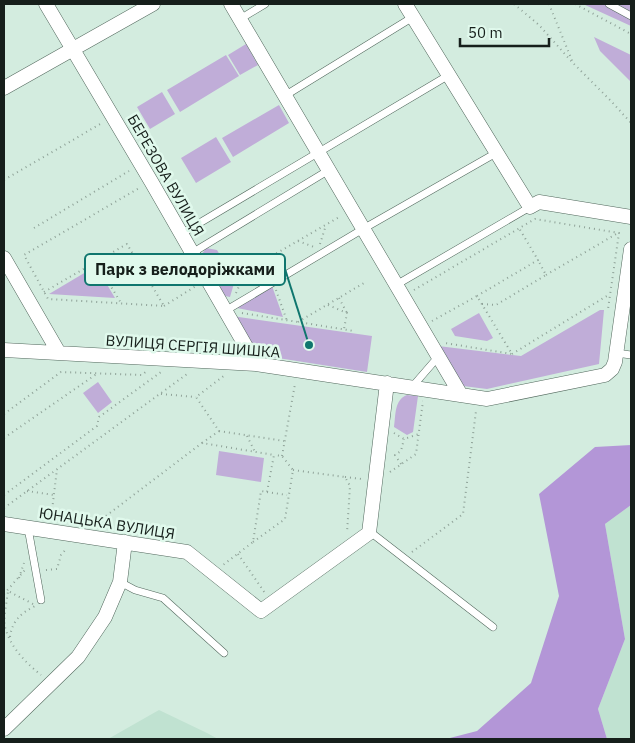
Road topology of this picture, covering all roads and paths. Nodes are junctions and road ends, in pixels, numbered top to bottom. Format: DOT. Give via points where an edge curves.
graph roads {
  1 [pos="46,4"];
  2 [pos="153,4"];
  3 [pos="232,4"];
  4 [pos="265,4"];
  5 [pos="405,4"];
  6 [pos="514,4"];
  7 [pos="549,4"];
  8 [pos="575,4"];
  9 [pos="609,4"];
  10 [pos="631,16"];
  11 [pos="413,17"];
  12 [pos="240,19"];
  13 [pos="631,34"];
  14 [pos="73,50"];
  15 [pos="573,63"];
  16 [pos="449,75"];
  17 [pos="4,88"];
  18 [pos="286,95"];
  19 [pos="104,122"];
  20 [pos="631,123"];
  21 [pos="318,151"];
  22 [pos="496,152"];
  23 [pos="132,169"];
  24 [pos="329,170"];
  25 [pos="4,180"];
  26 [pos="142,187"];
  27 [pos="530,207"];
  28 [pos="352,210"];
  29 [pos="631,217"];
  30 [pos="326,225"];
  31 [pos="34,228"];
  32 [pos="363,228"];
  33 [pos="519,228"];
  34 [pos="619,233"];
  35 [pos="181,234"];
  36 [pos="298,241"];
  37 [pos="631,249"];
  38 [pos="192,253"];
  39 [pos="4,258"];
  40 [pos="538,260"];
  41 [pos="96,262"];
  42 [pos="246,271"];
  43 [pos="546,275"];
  44 [pos="364,283"];
  45 [pos="198,285"];
  46 [pos="396,285"];
  47 [pos="412,291"];
  48 [pos="44,292"];
  49 [pos="610,294"];
  50 [pos="477,296"];
  51 [pos="339,298"];
  52 [pos="121,303"];
  53 [pos="328,304"];
  54 [pos="482,304"];
  55 [pos="164,306"];
  56 [pos="225,310"];
  57 [pos="347,313"];
  58 [pos="608,313"];
  59 [pos="298,322"];
  60 [pos="430,322"];
  61 [pos="344,329"];
  62 [pos="354,331"];
  63 [pos="442,343"];
  64 [pos="4,350"];
  65 [pos="59,353"];
  66 [pos="616,353"];
  67 [pos="512,354"];
  68 [pos="631,355"];
  69 [pos="438,357"];
  70 [pos="256,364"];
  71 [pos="163,371"];
  72 [pos="189,372"];
  73 [pos="226,375"];
  74 [pos="296,380"];
  75 [pos="387,383"];
  76 [pos="418,390"];
  77 [pos="160,394"];
  78 [pos="461,394"];
  79 [pos="196,397"];
  80 [pos="477,403"];
  81 [pos="4,414"];
  82 [pos="390,430"];
  83 [pos="219,431"];
  84 [pos="419,434"];
  85 [pos="246,435"];
  86 [pos="4,438"];
  87 [pos="404,439"];
  88 [pos="284,441"];
  89 [pos="202,443"];
  90 [pos="256,452"];
  91 [pos="274,455"];
  92 [pos="282,456"];
  93 [pos="401,464"];
  94 [pos="57,469"];
  95 [pos="293,470"];
  96 [pos="389,473"];
  97 [pos="27,491"];
  98 [pos="268,492"];
  99 [pos="4,495"];
  100 [pos="54,495"];
  101 [pos="288,495"];
  102 [pos="4,508"];
  103 [pos="51,522"];
  104 [pos="4,524"];
  105 [pos="28,528"];
  106 [pos="369,530"];
  107 [pos="347,534"];
  108 [pos="80,536"];
  109 [pos="125,542"];
  110 [pos="253,542"];
  111 [pos="238,554"];
  112 [pos="410,554"];
  113 [pos="24,558"];
  114 [pos="222,566"];
  115 [pos="120,582"];
  116 [pos="8,591"];
  117 [pos="4,594"];
  118 [pos="268,598"];
  119 [pos="38,603"];
  120 [pos="493,627"];
  121 [pos="10,637"];
  122 [pos="224,653"];
  123 [pos="52,683"];
  124 [pos="4,729"];
  1 -- 14 [label="street, БЕРЕЗОВА ВУЛИЦЯ"];
  2 -- 14 [label="street"];
  3 -- 12 [label="street"];
  4 -- 12 [label="lane"];
  5 -- 11 [label="street"];
  6 -- 15 [label="path" via="539,24"];
  7 -- 15 [label="path"];
  8 -- 13 [label="path"];
  9 -- 10 [label="lane"];
  11 -- 16 [label="street"];
  11 -- 18 [label="lane"];
  12 -- 18 [label="street"];
  14 -- 17 [label="street"];
  14 -- 35 [label="street, БЕРЕЗОВА ВУЛИЦЯ"];
  15 -- 20 [label="path"];
  16 -- 21 [label="lane"];
  16 -- 22 [label="street"];
  18 -- 21 [label="street"];
  19 -- 25 [label="path"];
  21 -- 24 [label="street"];
  21 -- 35 [label="lane"];
  22 -- 27 [label="street"];
  22 -- 32 [label="lane"];
  23 -- 31 [label="path"];
  24 -- 28 [label="street"];
  24 -- 38 [label="lane"];
  26 -- 48 [label="path" via="24,255"];
  27 -- 29 [label="street" via="539,202"];
  27 -- 46 [label="lane"];
  28 -- 30 [label="path"];
  28 -- 32 [label="street"];
  30 -- 36 [label="path"];
  30 -- 36 [label="path" via="319,249"];
  32 -- 46 [label="street"];
  32 -- 56 [label="lane"];
  33 -- 34 [label="path" via="535,219"];
  33 -- 40 [label="path"];
  33 -- 47 [label="path"];
  34 -- 43 [label="path"];
  34 -- 49 [label="path"];
  35 -- 38 [label="street, БЕРЕЗОВА ВУЛИЦЯ"];
  36 -- 42 [label="path"];
  37 -- 66 [label="street, ВУЛИЦЯ СЕРГІЯ ШИШКА"];
  38 -- 56 [label="street, БЕРЕЗОВА ВУЛИЦЯ"];
  39 -- 65 [label="street"];
  40 -- 43 [label="path"];
  40 -- 50 [label="path"];
  41 -- 48 [label="path"];
  41 -- 52 [label="path"];
  41 -- 55 [label="path" via="127,244"];
  43 -- 54 [label="path" via="496,305"];
  44 -- 51 [label="path"];
  45 -- 55 [label="path"];
  46 -- 69 [label="street"];
  48 -- 52 [label="path" via="48,299"];
  49 -- 58 [label="path"];
  49 -- 67 [label="path"];
  50 -- 54 [label="path"];
  50 -- 60 [label="path"];
  51 -- 53 [label="path"];
  51 -- 57 [label="path"];
  52 -- 55 [label="path"];
  53 -- 57 [label="path"];
  53 -- 59 [label="path"];
  54 -- 67 [label="path"];
  56 -- 59 [label="path"];
  56 -- 70 [label="street, БЕРЕЗОВА ВУЛИЦЯ"];
  57 -- 61 [label="path"];
  59 -- 61 [label="path"];
  61 -- 62 [label="path"];
  63 -- 67 [label="path"];
  64 -- 65 [label="street, ВУЛИЦЯ СЕРГІЯ ШИШКА"];
  65 -- 70 [label="street, ВУЛИЦЯ СЕРГІЯ ШИШКА"];
  66 -- 68 [label="lane"];
  66 -- 78 [label="street, ВУЛИЦЯ СЕРГІЯ ШИШКА" via="612,369 605,375 487,398"];
  69 -- 76 [label="lane"];
  69 -- 78 [label="street"];
  70 -- 75 [label="street, ВУЛИЦЯ СЕРГІЯ ШИШКА"];
  71 -- 99 [label="path" via="99,416 98,426"];
  72 -- 77 [label="path"];
  73 -- 79 [label="path"];
  74 -- 88 [label="path"];
  75 -- 76 [label="street, ВУЛИЦЯ СЕРГІЯ ШИШКА"];
  75 -- 106 [label="street"];
  76 -- 78 [label="street, ВУЛИЦЯ СЕРГІЯ ШИШКА"];
  76 -- 84 [label="path"];
  77 -- 79 [label="path"];
  77 -- 94 [label="path"];
  79 -- 83 [label="path"];
  80 -- 112 [label="path" via="463,514"];
  81 -- 86 [label="path" via="61,372 98,373"];
  82 -- 87 [label="path"];
  83 -- 85 [label="path"];
  83 -- 89 [label="path"];
  84 -- 87 [label="path"];
  84 -- 93 [label="path" via="416,454"];
  85 -- 88 [label="path"];
  85 -- 90 [label="path"];
  87 -- 93 [label="path" via="401,451 395,455"];
  88 -- 92 [label="path"];
  89 -- 90 [label="path"];
  89 -- 108 [label="path"];
  90 -- 91 [label="path"];
  91 -- 92 [label="path"];
  91 -- 98 [label="path"];
  92 -- 95 [label="path"];
  93 -- 96 [label="path"];
  94 -- 97 [label="path"];
  94 -- 100 [label="path"];
  95 -- 101 [label="path"];
  95 -- 107 [label="path" via="345,477 350,486"];
  97 -- 100 [label="path"];
  97 -- 102 [label="path"];
  98 -- 101 [label="path"];
  98 -- 110 [label="path" via="261,491"];
  100 -- 103 [label="path"];
  101 -- 110 [label="path" via="285,519"];
  104 -- 105 [label="street, ЮНАЦЬКА ВУЛИЦЯ"];
  105 -- 108 [label="street, ЮНАЦЬКА ВУЛИЦЯ"];
  105 -- 119 [label="lane"];
  106 -- 109 [label="street, ЮНАЦЬКА ВУЛИЦЯ" via="261,611 187,552"];
  106 -- 120 [label="lane"];
  108 -- 109 [label="street, ЮНАЦЬКА ВУЛИЦЯ"];
  109 -- 115 [label="street"];
  110 -- 111 [label="path"];
  111 -- 114 [label="path"];
  111 -- 118 [label="path"];
  113 -- 116 [label="path" via="18,578"];
  115 -- 122 [label="lane" via="163,598"];
  115 -- 123 [label="street" via="105,617 78,657"];
  116 -- 117 [label="path"];
  116 -- 121 [label="path" via="5,626"];
  119 -- 121 [label="path" via="16,618"];
  121 -- 123 [label="path" via="29,666"];
  123 -- 124 [label="street"];
}
